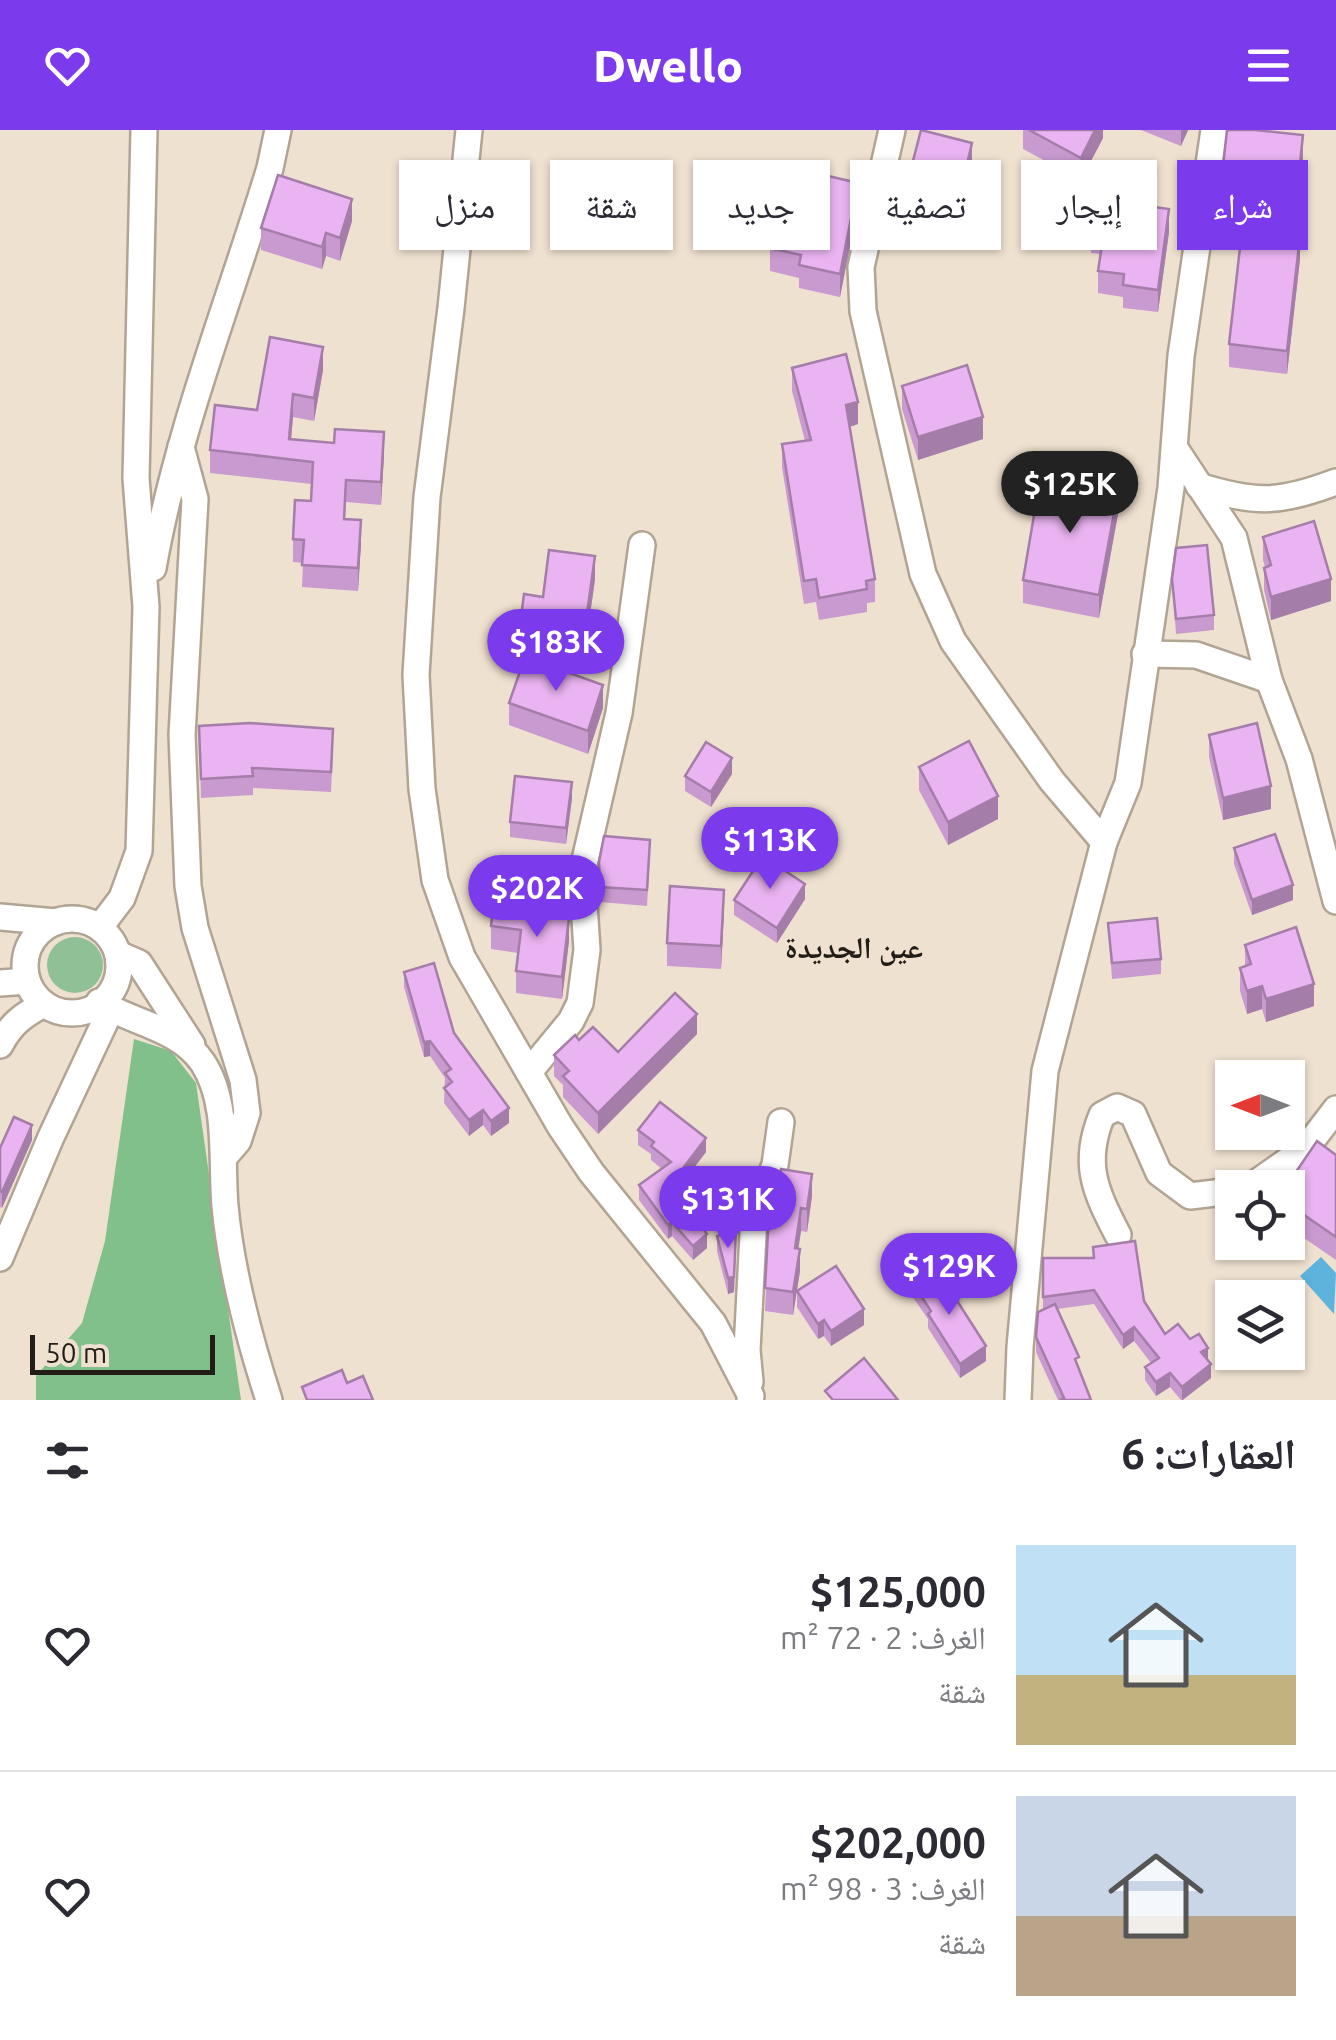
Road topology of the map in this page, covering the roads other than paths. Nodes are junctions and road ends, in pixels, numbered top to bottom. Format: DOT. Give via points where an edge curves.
graph roads {
  1 [pos="144,130"];
  2 [pos="278,130"];
  3 [pos="470,130"];
  4 [pos="892,130"];
  5 [pos="1214,130"];
  6 [pos="181,447"];
  7 [pos="1176,450"];
  8 [pos="1336,482"];
  9 [pos="1199,486"];
  10 [pos="642,544"];
  11 [pos="146,607"];
  12 [pos="1145,654"];
  13 [pos="1269,680"];
  14 [pos="1104,842"];
  15 [pos="1336,901"];
  16 [pos="0,917"];
  17 [pos="56,922"];
  18 [pos="100,927"];
  19 [pos="118,954"];
  20 [pos="27,981"];
  21 [pos="0,982"];
  22 [pos="44,1004"];
  23 [pos="105,1006"];
  24 [pos="0,1045"];
  25 [pos="202,1062"];
  26 [pos="529,1072"];
  27 [pos="1336,1109"];
  28 [pos="781,1122"];
  29 [pos="225,1156"];
  30 [pos="1275,1170"];
  31 [pos="1215,1193"];
  32 [pos="1118,1236"];
  33 [pos="0,1258"];
  34 [pos="752,1399"];
  35 [pos="268,1400"];
  36 [pos="1018,1400"];
  1 -- 11 [label="street" via="136,478"];
  2 -- 6 [label="street"];
  3 -- 26 [label="street" via="427,497 416,676 422,789 435,880 462,957"];
  4 -- 14 [label="street" via="861,268 863,311 922,574 953,641"];
  5 -- 7 [label="street" via="1180,356"];
  6 -- 11 [label="street"];
  6 -- 29 [label="street" via="195,499 182,735 188,886 247,1113"];
  7 -- 9 [label="street"];
  7 -- 12 [label="street"];
  8 -- 9 [label="street" via="1258,501"];
  9 -- 13 [label="street" via="1234,538"];
  10 -- 26 [label="street" via="619,713 582,872 587,950 580,1003"];
  11 -- 18 [label="street" via="139,852 122,898"];
  12 -- 13 [label="street" via="1196,655"];
  12 -- 14 [label="street" via="1128,783"];
  13 -- 15 [label="street" via="1299,760"];
  14 -- 36 [label="street" via="1045,1071"];
  16 -- 17 [label="street"];
  17 -- 18 [label="street" via="85,920"];
  17 -- 20 [label="street" via="27,952"];
  18 -- 19 [label="street"];
  19 -- 23 [label="street" via="116,986"];
  19 -- 25 [label="street" via="139,964"];
  20 -- 21 [label="street"];
  20 -- 22 [label="street"];
  22 -- 23 [label="street" via="78,1014"];
  22 -- 24 [label="street" via="19,1018"];
  23 -- 25 [label="street" via="182,1042"];
  23 -- 33 [label="street"];
  25 -- 29 [label="street"];
  26 -- 34 [label="street" via="592,1172 712,1323"];
  27 -- 30 [label="street" via="1306,1148"];
  28 -- 34 [label="street" via="775,1165 754,1215"];
  29 -- 35 [label="street" via="234,1269"];
  31 -- 32 [label="street" via="1190,1196 1159,1173 1133,1114 1118,1107 1102,1114 1091,1170"];
}
